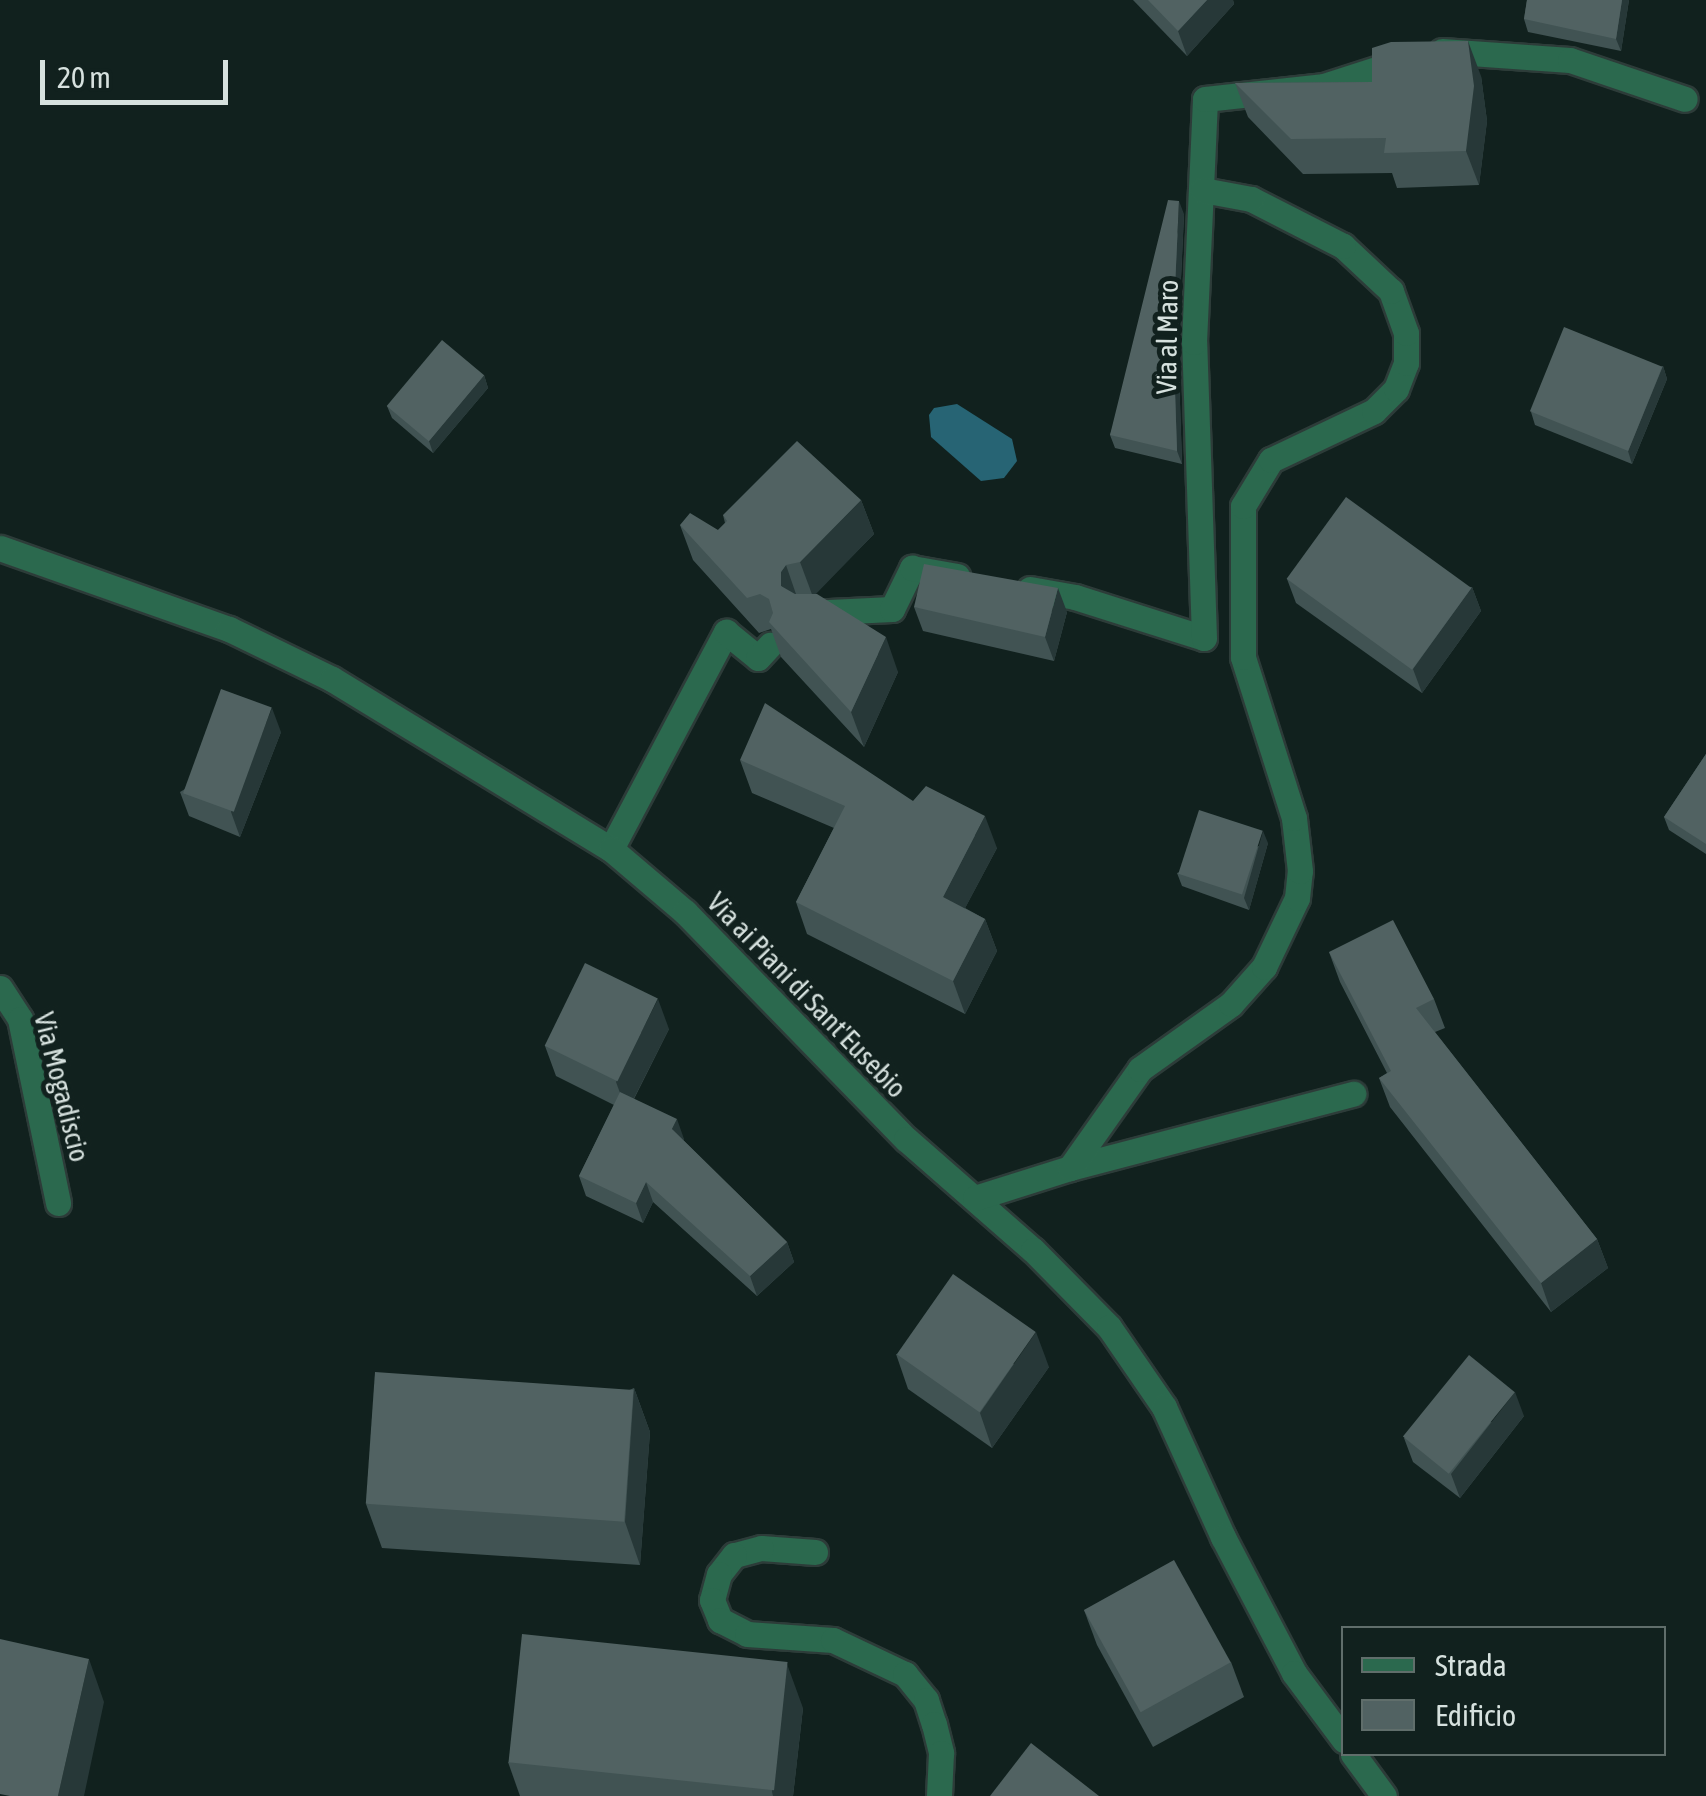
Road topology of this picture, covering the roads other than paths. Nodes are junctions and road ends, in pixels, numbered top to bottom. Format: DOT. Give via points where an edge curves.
graph roads {
  1 [pos="1684,99"];
  2 [pos="1203,190"];
  3 [pos="0,548"];
  4 [pos="808,613"];
  5 [pos="770,645"];
  6 [pos="610,849"];
  7 [pos="0,988"];
  8 [pos="1353,1094"];
  9 [pos="1070,1168"];
  10 [pos="975,1198"];
  11 [pos="58,1202"];
  12 [pos="815,1552"];
  13 [pos="1341,1736"];
  14 [pos="1354,1756"];
  15 [pos="939,1796"];
  16 [pos="1384,1796"];
  1 -- 2 [label="street, Via al Maro" via="1570,60 1434,50 1324,86 1205,98"];
  2 -- 4 [label="street, Via al Maro" via="1194,342 1204,638 1074,597 912,568 892,609"];
  2 -- 9 [label="street" via="1251,199 1294,218 1372,269 1403,314 1406,362 1396,389 1374,411 1271,460 1243,506 1243,657 1294,818 1300,871 1286,929 1231,1004 1140,1069"];
  3 -- 6 [label="street, Via ai Piani di Sant'Eusebio" via="229,629 314,671"];
  5 -- 6 [label="street" via="758,658 726,632"];
  6 -- 10 [label="street, Via ai Piani di Sant'Eusebio" via="685,912 906,1139"];
  7 -- 11 [label="street, Via Mogadiscio" via="20,1019"];
  8 -- 9 [label="street"];
  9 -- 10 [label="street"];
  10 -- 13 [label="street, Via ai Piani di Sant'Eusebio" via="1109,1327 1164,1408 1294,1673"];
  12 -- 15 [label="street" via="762,1548 734,1555 719,1574 712,1600 720,1620 748,1634 833,1640 905,1674 926,1700 934,1724"];
  14 -- 16 [label="street"];
}
